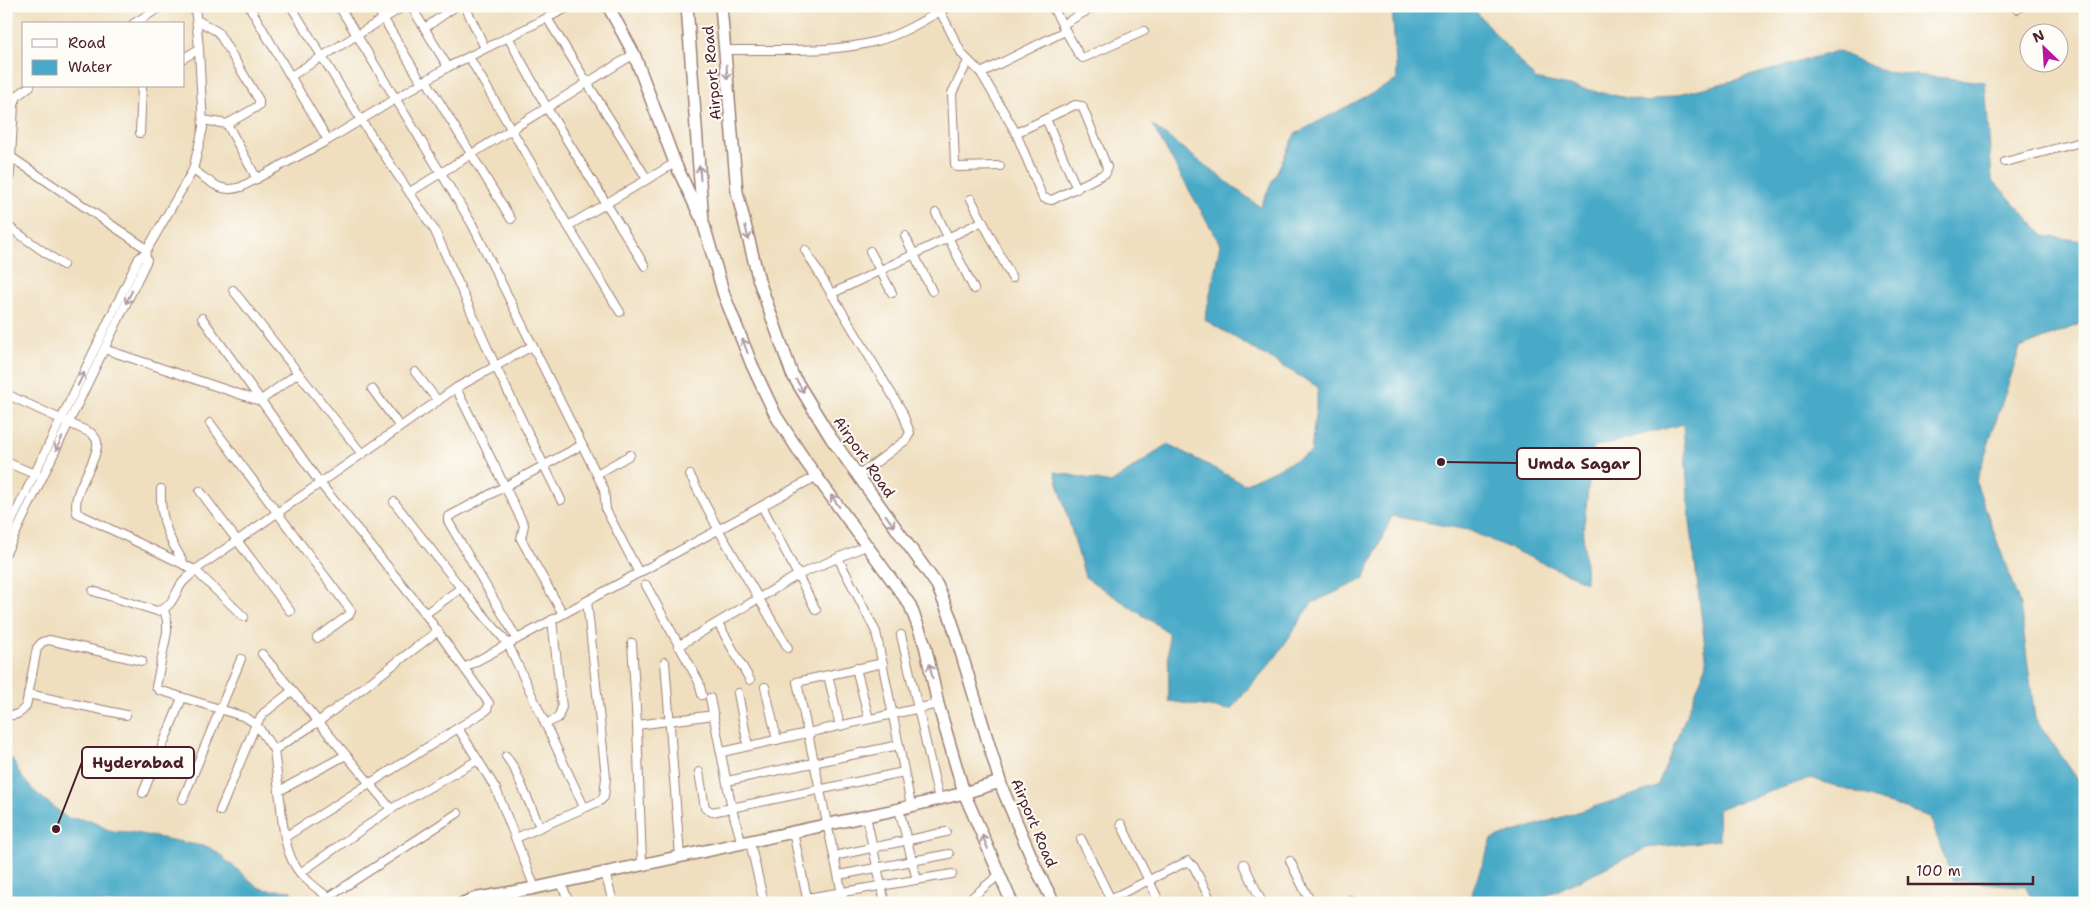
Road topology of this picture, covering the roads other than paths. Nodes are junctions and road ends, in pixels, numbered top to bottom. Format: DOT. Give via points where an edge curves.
graph roads {
  1 [pos="162,6"];
  2 [pos="195,6"];
  3 [pos="250,6"];
  4 [pos="291,6"];
  5 [pos="339,6"];
  6 [pos="376,6"];
  7 [pos="404,6"];
  8 [pos="411,6"];
  9 [pos="456,6"];
  10 [pos="465,6"];
  11 [pos="571,6"];
  12 [pos="608,6"];
  13 [pos="687,6"];
  14 [pos="721,6"];
  15 [pos="949,6"];
  16 [pos="1052,6"];
  17 [pos="1095,6"];
  18 [pos="940,11"];
  19 [pos="547,18"];
  20 [pos="384,19"];
  21 [pos="197,20"];
  22 [pos="136,22"];
  23 [pos="425,28"];
  24 [pos="1064,28"];
  25 [pos="1144,31"];
  26 [pos="357,36"];
  27 [pos="508,37"];
  28 [pos="485,48"];
  29 [pos="200,49"];
  30 [pos="725,50"];
  31 [pos="634,54"];
  32 [pos="185,57"];
  33 [pos="322,57"];
  34 [pos="468,57"];
  35 [pos="968,60"];
  36 [pos="448,67"];
  37 [pos="981,73"];
  38 [pos="291,76"];
  39 [pos="424,81"];
  40 [pos="588,83"];
  41 [pos="27,88"];
  42 [pos="142,88"];
  43 [pos="395,99"];
  44 [pos="548,108"];
  45 [pos="1046,119"];
  46 [pos="203,120"];
  47 [pos="361,120"];
  48 [pos="227,124"];
  49 [pos="512,130"];
  50 [pos="140,133"];
  51 [pos="1016,133"];
  52 [pos="328,140"];
  53 [pos="2085,141"];
  54 [pos="472,154"];
  55 [pos="8,156"];
  56 [pos="2005,162"];
  57 [pos="675,163"];
  58 [pos="1000,166"];
  59 [pos="193,170"];
  60 [pos="441,173"];
  61 [pos="257,179"];
  62 [pos="647,180"];
  63 [pos="1077,189"];
  64 [pos="410,192"];
  65 [pos="971,199"];
  66 [pos="606,203"];
  67 [pos="936,213"];
  68 [pos="511,219"];
  69 [pos="6,220"];
  70 [pos="982,221"];
  71 [pos="703,222"];
  72 [pos="6,225"];
  73 [pos="568,226"];
  74 [pos="905,236"];
  75 [pos="948,238"];
  76 [pos="805,250"];
  77 [pos="146,251"];
  78 [pos="870,251"];
  79 [pos="914,254"];
  80 [pos="63,266"];
  81 [pos="644,266"];
  82 [pos="881,270"];
  83 [pos="1012,278"];
  84 [pos="974,289"];
  85 [pos="233,290"];
  86 [pos="932,291"];
  87 [pos="892,292"];
  88 [pos="831,294"];
  89 [pos="620,312"];
  90 [pos="202,318"];
  91 [pos="532,346"];
  92 [pos="104,349"];
  93 [pos="495,365"];
  94 [pos="415,372"];
  95 [pos="298,373"];
  96 [pos="456,388"];
  97 [pos="372,390"];
  98 [pos="6,394"];
  99 [pos="260,401"];
  100 [pos="438,401"];
  101 [pos="65,421"];
  102 [pos="210,423"];
  103 [pos="400,427"];
  104 [pos="582,445"];
  105 [pos="362,454"];
  106 [pos="630,455"];
  107 [pos="9,463"];
  108 [pos="544,466"];
  109 [pos="6,472"];
  110 [pos="596,474"];
  111 [pos="690,475"];
  112 [pos="38,476"];
  113 [pos="817,476"];
  114 [pos="858,476"];
  115 [pos="320,483"];
  116 [pos="504,487"];
  117 [pos="161,489"];
  118 [pos="200,491"];
  119 [pos="561,500"];
  120 [pos="394,502"];
  121 [pos="762,506"];
  122 [pos="278,512"];
  123 [pos="718,529"];
  124 [pos="6,533"];
  125 [pos="237,541"];
  126 [pos="868,545"];
  127 [pos="6,553"];
  128 [pos="838,558"];
  129 [pos="184,565"];
  130 [pos="195,570"];
  131 [pos="639,573"];
  132 [pos="798,575"];
  133 [pos="646,585"];
  134 [pos="461,588"];
  135 [pos="93,591"];
  136 [pos="760,599"];
  137 [pos="587,601"];
  138 [pos="164,610"];
  139 [pos="816,610"];
  140 [pos="290,611"];
  141 [pos="425,614"];
  142 [pos="564,614"];
  143 [pos="244,617"];
  144 [pos="552,620"];
  145 [pos="718,623"];
  146 [pos="438,631"];
  147 [pos="901,635"];
  148 [pos="317,638"];
  149 [pos="518,639"];
  150 [pos="632,643"];
  151 [pos="508,644"];
  152 [pos="678,646"];
  153 [pos="788,648"];
  154 [pos="262,654"];
  155 [pos="241,660"];
  156 [pos="142,661"];
  157 [pos="665,662"];
  158 [pos="883,663"];
  159 [pos="464,668"];
  160 [pos="856,668"];
  161 [pos="828,675"];
  162 [pos="750,680"];
  163 [pos="765,687"];
  164 [pos="292,691"];
  165 [pos="738,693"];
  166 [pos="28,694"];
  167 [pos="182,698"];
  168 [pos="938,704"];
  169 [pos="918,708"];
  170 [pos="222,709"];
  171 [pos="893,714"];
  172 [pos="6,715"];
  173 [pos="126,715"];
  174 [pos="714,715"];
  175 [pos="869,719"];
  176 [pos="669,721"];
  177 [pos="318,722"];
  178 [pos="256,724"];
  179 [pos="545,724"];
  180 [pos="637,725"];
  181 [pos="840,726"];
  182 [pos="458,728"];
  183 [pos="808,733"];
  184 [pos="777,740"];
  185 [pos="899,745"];
  186 [pos="748,746"];
  187 [pos="274,750"];
  188 [pos="722,752"];
  189 [pos="346,756"];
  190 [pos="506,756"];
  191 [pos="478,760"];
  192 [pos="814,762"];
  193 [pos="699,772"];
  194 [pos="904,772"];
  195 [pos="727,781"];
  196 [pos="1000,782"];
  197 [pos="370,784"];
  198 [pos="820,790"];
  199 [pos="280,791"];
  200 [pos="142,793"];
  201 [pos="964,793"];
  202 [pos="183,799"];
  203 [pos="940,799"];
  204 [pos="911,805"];
  205 [pos="584,807"];
  206 [pos="391,809"];
  207 [pos="732,809"];
  208 [pos="899,809"];
  209 [pos="220,811"];
  210 [pos="458,813"];
  211 [pos="866,816"];
  212 [pos="828,824"];
  213 [pos="1121,824"];
  214 [pos="540,827"];
  215 [pos="793,832"];
  216 [pos="946,832"];
  217 [pos="285,837"];
  218 [pos="516,838"];
  219 [pos="1081,839"];
  220 [pos="907,841"];
  221 [pos="746,843"];
  222 [pos="873,848"];
  223 [pos="949,854"];
  224 [pos="680,856"];
  225 [pos="834,856"];
  226 [pos="912,861"];
  227 [pos="1290,861"];
  228 [pos="642,864"];
  229 [pos="1244,864"];
  230 [pos="877,868"];
  231 [pos="605,872"];
  232 [pos="300,873"];
  233 [pos="952,874"];
  234 [pos="838,875"];
  235 [pos="999,875"];
  236 [pos="917,880"];
  237 [pos="1148,880"];
  238 [pos="561,882"];
  239 [pos="881,886"];
  240 [pos="535,888"];
  241 [pos="842,892"];
  242 [pos="332,900"];
  243 [pos="807,901"];
  244 [pos="1111,901"];
  245 [pos="463,903"];
  246 [pos="569,903"];
  247 [pos="613,903"];
  248 [pos="764,903"];
  249 [pos="844,903"];
  250 [pos="885,903"];
  251 [pos="965,903"];
  252 [pos="1012,903"];
  253 [pos="1054,903"];
  254 [pos="1102,903"];
  255 [pos="1160,903"];
  256 [pos="1212,903"];
  257 [pos="1262,903"];
  258 [pos="1310,903"];
  1 -- 22 [label="street"];
  2 -- 21 [label="street"];
  3 -- 38 [label="street"];
  4 -- 33 [label="street"];
  5 -- 26 [label="street"];
  6 -- 20 [label="street"];
  7 -- 20 [label="street"];
  8 -- 23 [label="street"];
  9 -- 23 [label="street"];
  10 -- 28 [label="street"];
  11 -- 19 [label="street"];
  12 -- 31 [label="main road"];
  71 -- 13 [label="main road, Airport Road, one-way"];
  14 -- 30 [label="main road, Airport Road"];
  15 -- 18 [label="street"];
  16 -- 24 [label="street"];
  17 -- 24 [label="street"];
  18 -- 30 [label="street" via="904,31 846,48"];
  18 -- 35 [label="street"];
  19 -- 27 [label="street"];
  19 -- 40 [label="street"];
  20 -- 26 [label="street"];
  20 -- 39 [label="street"];
  21 -- 29 [label="street"];
  21 -- 48 [label="street" via="218,32 259,100 256,108"];
  23 -- 36 [label="street"];
  24 -- 25 [label="street" via="1080,58"];
  24 -- 37 [label="street"];
  26 -- 33 [label="street"];
  26 -- 43 [label="street"];
  27 -- 28 [label="street"];
  27 -- 44 [label="street"];
  28 -- 34 [label="street"];
  29 -- 32 [label="street"];
  29 -- 46 [label="street"];
  30 -- 114 [label="main road, Airport Road, one-way" via="737,192 759,281 792,374"];
  31 -- 40 [label="street"];
  31 -- 57 [label="main road"];
  33 -- 38 [label="street"];
  33 -- 47 [label="street"];
  34 -- 36 [label="street"];
  34 -- 49 [label="street"];
  35 -- 37 [label="street"];
  35 -- 58 [label="street" via="952,93 955,164 957,167"];
  36 -- 39 [label="street"];
  37 -- 51 [label="street"];
  38 -- 52 [label="street"];
  39 -- 43 [label="street"];
  39 -- 54 [label="street"];
  40 -- 44 [label="street"];
  40 -- 62 [label="street"];
  41 -- 55 [label="street" via="17,96 14,104"];
  42 -- 50 [label="street"];
  43 -- 47 [label="street"];
  43 -- 60 [label="street"];
  44 -- 49 [label="street"];
  44 -- 66 [label="street"];
  45 -- 51 [label="street"];
  45 -- 63 [label="street"];
  45 -- 63 [label="street" via="1076,105 1084,109 1106,173"];
  46 -- 48 [label="street"];
  46 -- 59 [label="street" via="204,128"];
  47 -- 52 [label="street"];
  47 -- 64 [label="street"];
  48 -- 61 [label="street"];
  49 -- 54 [label="street"];
  49 -- 73 [label="street"];
  51 -- 63 [label="street" via="1042,198 1052,200"];
  52 -- 61 [label="street"];
  53 -- 56 [label="street"];
  54 -- 60 [label="street"];
  54 -- 68 [label="street"];
  55 -- 69 [label="street"];
  55 -- 77 [label="street"];
  57 -- 62 [label="street"];
  57 -- 71 [label="main road"];
  59 -- 61 [label="street" via="222,189 231,190"];
  59 -- 77 [label="street"];
  60 -- 64 [label="street"];
  60 -- 91 [label="street" via="472,224"];
  62 -- 66 [label="street"];
  64 -- 93 [label="street" via="435,232"];
  65 -- 70 [label="street"];
  66 -- 73 [label="street"];
  66 -- 81 [label="street"];
  67 -- 75 [label="street"];
  70 -- 75 [label="street"];
  70 -- 83 [label="street"];
  113 -- 71 [label="main road, Airport Road, one-way" via="776,416 752,365 724,295"];
  72 -- 80 [label="street"];
  73 -- 89 [label="street"];
  74 -- 79 [label="street"];
  75 -- 79 [label="street"];
  75 -- 84 [label="street"];
  76 -- 88 [label="street"];
  77 -- 92 [label="street, one-way" via="147,260"];
  101 -- 77 [label="street, one-way" via="139,258"];
  78 -- 82 [label="street"];
  79 -- 82 [label="street"];
  79 -- 86 [label="street"];
  82 -- 87 [label="street"];
  82 -- 88 [label="street"];
  85 -- 95 [label="street"];
  88 -- 114 [label="street" via="902,411 910,433 906,440"];
  90 -- 99 [label="street"];
  91 -- 93 [label="street"];
  91 -- 104 [label="street"];
  92 -- 99 [label="street"];
  92 -- 101 [label="street"];
  93 -- 96 [label="street"];
  93 -- 108 [label="street"];
  94 -- 100 [label="street"];
  95 -- 99 [label="street"];
  95 -- 105 [label="street"];
  96 -- 100 [label="street"];
  96 -- 116 [label="street"];
  97 -- 103 [label="street"];
  98 -- 101 [label="street"];
  99 -- 115 [label="street"];
  100 -- 103 [label="street"];
  101 -- 112 [label="street"];
  101 -- 129 [label="street" via="91,432 96,439 97,447 75,506 77,513"];
  102 -- 122 [label="street"];
  103 -- 105 [label="street"];
  104 -- 108 [label="street"];
  104 -- 110 [label="street"];
  105 -- 115 [label="street"];
  106 -- 110 [label="street"];
  107 -- 109 [label="street"];
  107 -- 112 [label="street"];
  108 -- 116 [label="street"];
  108 -- 119 [label="street"];
  110 -- 131 [label="street" via="604,489 606,510"];
  111 -- 123 [label="street"];
  112 -- 124 [label="street"];
  112 -- 127 [label="street"];
  113 -- 121 [label="street"];
  126 -- 113 [label="main road, Airport Road, one-way"];
  114 -- 196 [label="main road, Airport Road, one-way" via="937,585 951,618"];
  115 -- 122 [label="street"];
  115 -- 141 [label="street"];
  116 -- 142 [label="street" via="524,524 522,539"];
  116 -- 149 [label="street" via="450,515 448,521"];
  117 -- 129 [label="street" via="162,518"];
  118 -- 125 [label="street"];
  120 -- 134 [label="street"];
  121 -- 123 [label="street"];
  121 -- 132 [label="street"];
  122 -- 125 [label="street"];
  122 -- 148 [label="street" via="351,611"];
  123 -- 131 [label="street"];
  123 -- 136 [label="street"];
  125 -- 130 [label="street"];
  125 -- 140 [label="street"];
  126 -- 128 [label="street"];
  168 -- 126 [label="main road, Airport Road, one-way" via="925,645 910,605"];
  128 -- 132 [label="street"];
  128 -- 158 [label="street" via="876,632"];
  129 -- 130 [label="street"];
  130 -- 138 [label="street"];
  130 -- 143 [label="street"];
  131 -- 137 [label="street"];
  132 -- 136 [label="street"];
  132 -- 139 [label="street"];
  133 -- 152 [label="street"];
  134 -- 141 [label="street"];
  134 -- 151 [label="street"];
  135 -- 138 [label="street" via="158,611"];
  136 -- 145 [label="street"];
  136 -- 153 [label="street"];
  137 -- 142 [label="street"];
  137 -- 205 [label="street" via="606,776 604,797"];
  138 -- 167 [label="street" via="167,632 156,687"];
  141 -- 146 [label="street"];
  142 -- 144 [label="street"];
  144 -- 149 [label="street"];
  144 -- 179 [label="street" via="562,707 558,718"];
  145 -- 152 [label="street"];
  145 -- 162 [label="street"];
  146 -- 159 [label="street"];
  146 -- 177 [label="street"];
  147 -- 169 [label="street"];
  149 -- 151 [label="street"];
  150 -- 180 [label="street"];
  151 -- 159 [label="street"];
  151 -- 179 [label="street"];
  152 -- 174 [label="street"];
  154 -- 164 [label="street"];
  155 -- 170 [label="street"];
  156 -- 166 [label="street" via="50,640 42,642 36,648"];
  157 -- 176 [label="street"];
  158 -- 160 [label="street"];
  158 -- 171 [label="street"];
  159 -- 182 [label="street" via="489,707"];
  160 -- 161 [label="street"];
  160 -- 175 [label="street"];
  161 -- 181 [label="street"];
  161 -- 183 [label="street" via="797,682"];
  163 -- 184 [label="street"];
  164 -- 177 [label="street"];
  164 -- 178 [label="street" via="264,713"];
  165 -- 186 [label="street"];
  166 -- 172 [label="street" via="22,712"];
  166 -- 173 [label="street"];
  167 -- 170 [label="street"];
  167 -- 200 [label="street"];
  168 -- 169 [label="street"];
  168 -- 201 [label="main road, Airport Road"];
  169 -- 171 [label="street"];
  169 -- 203 [label="street"];
  170 -- 178 [label="street"];
  170 -- 202 [label="street"];
  171 -- 175 [label="street"];
  171 -- 185 [label="street"];
  174 -- 176 [label="street"];
  174 -- 188 [label="street"];
  175 -- 181 [label="street"];
  176 -- 180 [label="street"];
  176 -- 224 [label="street"];
  177 -- 187 [label="street"];
  177 -- 189 [label="street"];
  178 -- 187 [label="street"];
  178 -- 209 [label="street"];
  179 -- 205 [label="street"];
  180 -- 228 [label="street"];
  181 -- 183 [label="street"];
  182 -- 191 [label="street"];
  182 -- 197 [label="street"];
  183 -- 184 [label="street"];
  183 -- 192 [label="street"];
  184 -- 186 [label="street"];
  185 -- 192 [label="street"];
  185 -- 194 [label="street"];
  186 -- 188 [label="street"];
  187 -- 199 [label="street"];
  188 -- 195 [label="street"];
  189 -- 197 [label="street"];
  189 -- 199 [label="street"];
  190 -- 214 [label="street"];
  191 -- 206 [label="street"];
  191 -- 218 [label="street" via="496,788"];
  192 -- 195 [label="street"];
  192 -- 198 [label="street"];
  193 -- 207 [label="street" via="705,808 712,812"];
  194 -- 198 [label="street"];
  194 -- 204 [label="street"];
  195 -- 207 [label="street"];
  196 -- 201 [label="main road"];
  196 -- 253 [label="main road, Airport Road"];
  197 -- 206 [label="street"];
  197 -- 217 [label="street"];
  198 -- 207 [label="street"];
  198 -- 212 [label="street"];
  199 -- 217 [label="street"];
  201 -- 203 [label="main road"];
  235 -- 201 [label="main road, Airport Road, one-way"];
  203 -- 204 [label="main road"];
  204 -- 208 [label="main road"];
  205 -- 214 [label="street"];
  206 -- 232 [label="street"];
  207 -- 221 [label="street"];
  208 -- 211 [label="main road"];
  208 -- 220 [label="street"];
  210 -- 242 [label="street"];
  211 -- 212 [label="main road"];
  211 -- 222 [label="street"];
  212 -- 215 [label="main road"];
  212 -- 225 [label="street"];
  213 -- 237 [label="street"];
  214 -- 218 [label="street"];
  215 -- 221 [label="main road"];
  215 -- 243 [label="street"];
  216 -- 220 [label="street"];
  217 -- 232 [label="street" via="291,858"];
  218 -- 240 [label="street"];
  219 -- 244 [label="street"];
  220 -- 222 [label="street"];
  220 -- 226 [label="street"];
  221 -- 224 [label="main road"];
  221 -- 248 [label="street"];
  222 -- 225 [label="street"];
  222 -- 230 [label="street"];
  223 -- 226 [label="street"];
  224 -- 228 [label="main road"];
  225 -- 234 [label="street"];
  226 -- 230 [label="street"];
  226 -- 236 [label="street"];
  227 -- 258 [label="street"];
  228 -- 231 [label="main road"];
  229 -- 257 [label="street"];
  230 -- 234 [label="street"];
  230 -- 239 [label="street"];
  231 -- 238 [label="main road"];
  231 -- 247 [label="street"];
  232 -- 242 [label="street"];
  233 -- 236 [label="street"];
  234 -- 241 [label="street"];
  235 -- 251 [label="street"];
  235 -- 252 [label="main road, Airport Road"];
  236 -- 239 [label="street"];
  237 -- 244 [label="street"];
  237 -- 255 [label="street"];
  237 -- 256 [label="street" via="1188,861 1194,866"];
  238 -- 240 [label="main road"];
  238 -- 246 [label="street"];
  239 -- 241 [label="street"];
  239 -- 250 [label="street"];
  240 -- 245 [label="main road" via="473,898"];
  241 -- 243 [label="street"];
  241 -- 249 [label="street"];
  244 -- 254 [label="street"];
}
